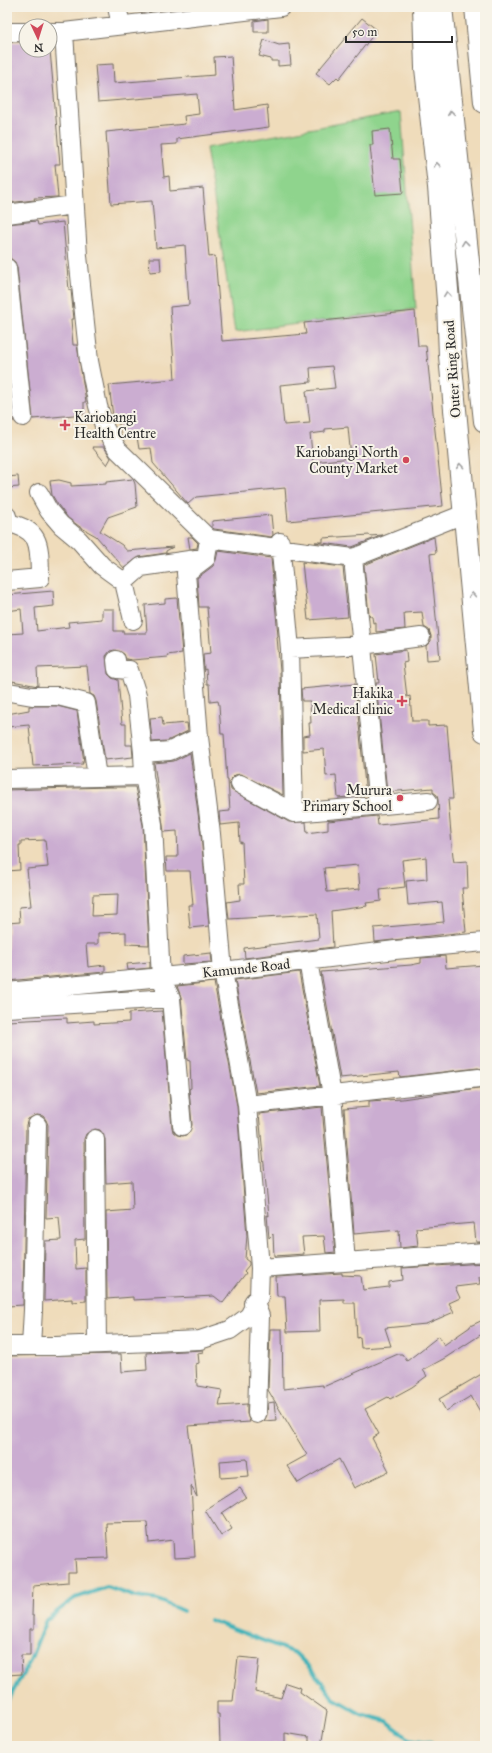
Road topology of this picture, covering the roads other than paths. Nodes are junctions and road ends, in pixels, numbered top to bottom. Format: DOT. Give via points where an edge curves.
graph roads {
  1 [pos="117,7"];
  2 [pos="281,7"];
  3 [pos="424,7"];
  4 [pos="441,7"];
  5 [pos="476,7"];
  6 [pos="209,11"];
  7 [pos="121,25"];
  8 [pos="7,32"];
  9 [pos="18,32"];
  10 [pos="58,32"];
  11 [pos="58,42"];
  12 [pos="485,102"];
  13 [pos="74,205"];
  14 [pos="7,214"];
  15 [pos="7,268"];
  16 [pos="23,417"];
  17 [pos="485,420"];
  18 [pos="39,493"];
  19 [pos="464,514"];
  20 [pos="7,516"];
  21 [pos="209,539"];
  22 [pos="280,542"];
  23 [pos="206,558"];
  24 [pos="352,558"];
  25 [pos="7,581"];
  26 [pos="124,582"];
  27 [pos="133,620"];
  28 [pos="421,637"];
  29 [pos="362,645"];
  30 [pos="290,649"];
  31 [pos="116,660"];
  32 [pos="7,690"];
  33 [pos="485,731"];
  34 [pos="199,738"];
  35 [pos="143,753"];
  36 [pos="144,776"];
  37 [pos="97,777"];
  38 [pos="7,779"];
  39 [pos="240,784"];
  40 [pos="428,801"];
  41 [pos="378,805"];
  42 [pos="294,813"];
  43 [pos="485,942"];
  44 [pos="308,961"];
  45 [pos="222,971"];
  46 [pos="7,992"];
  47 [pos="171,998"];
  48 [pos="7,1008"];
  49 [pos="479,1078"];
  50 [pos="332,1095"];
  51 [pos="247,1105"];
  52 [pos="37,1125"];
  53 [pos="182,1126"];
  54 [pos="95,1139"];
  55 [pos="485,1252"];
  56 [pos="346,1262"];
  57 [pos="260,1268"];
  58 [pos="248,1316"];
  59 [pos="97,1344"];
  60 [pos="7,1346"];
  61 [pos="31,1346"];
  62 [pos="257,1414"];
  1 -- 7 [label="street"];
  2 -- 6 [label="street"];
  19 -- 3 [label="main road, Outer Ring Road, one-way" via="450,356 440,187 426,68"];
  17 -- 4 [label="main road, Outer Ring Road, one-way"];
  5 -- 12 [label="main road"];
  6 -- 7 [label="street"];
  7 -- 10 [label="street"];
  8 -- 9 [label="street"];
  11 -- 13 [label="street"];
  13 -- 14 [label="street"];
  13 -- 21 [label="street" via="89,361 105,429 118,450"];
  15 -- 16 [label="street"];
  18 -- 26 [label="street" via="61,525 80,540 102,566"];
  19 -- 24 [label="street"];
  33 -- 19 [label="main road, Outer Ring Road, one-way"];
  20 -- 25 [label="street" via="8,524 20,526 33,533 38,547 40,578"];
  21 -- 23 [label="street"];
  21 -- 24 [label="street"];
  22 -- 30 [label="street"];
  23 -- 26 [label="street" via="141,567"];
  23 -- 34 [label="street" via="186,573"];
  24 -- 29 [label="street"];
  26 -- 27 [label="street"];
  28 -- 29 [label="street"];
  29 -- 30 [label="street"];
  29 -- 41 [label="street"];
  30 -- 42 [label="street"];
  31 -- 35 [label="street" via="118,669 129,670 136,695"];
  32 -- 37 [label="street" via="32,696 58,696 86,703"];
  34 -- 35 [label="street" via="170,751"];
  34 -- 45 [label="street" via="211,834"];
  35 -- 36 [label="street"];
  36 -- 37 [label="street"];
  36 -- 47 [label="street" via="153,824 161,979"];
  37 -- 38 [label="street"];
  39 -- 42 [label="street"];
  40 -- 41 [label="street"];
  41 -- 42 [label="street"];
  43 -- 44 [label="street, Kamunde Road"];
  44 -- 45 [label="street, Kamunde Road"];
  44 -- 50 [label="street"];
  45 -- 46 [label="street, Kamunde Road"];
  45 -- 51 [label="street"];
  47 -- 48 [label="street"];
  47 -- 53 [label="street"];
  49 -- 50 [label="street"];
  50 -- 51 [label="street"];
  50 -- 56 [label="street"];
  51 -- 57 [label="street"];
  52 -- 61 [label="street"];
  54 -- 59 [label="street"];
  55 -- 56 [label="street"];
  56 -- 57 [label="street"];
  57 -- 58 [label="street" via="258,1297"];
  58 -- 59 [label="street" via="230,1330 200,1340"];
  58 -- 62 [label="street" via="254,1301 260,1316"];
  59 -- 61 [label="street"];
  60 -- 61 [label="street"];
}
